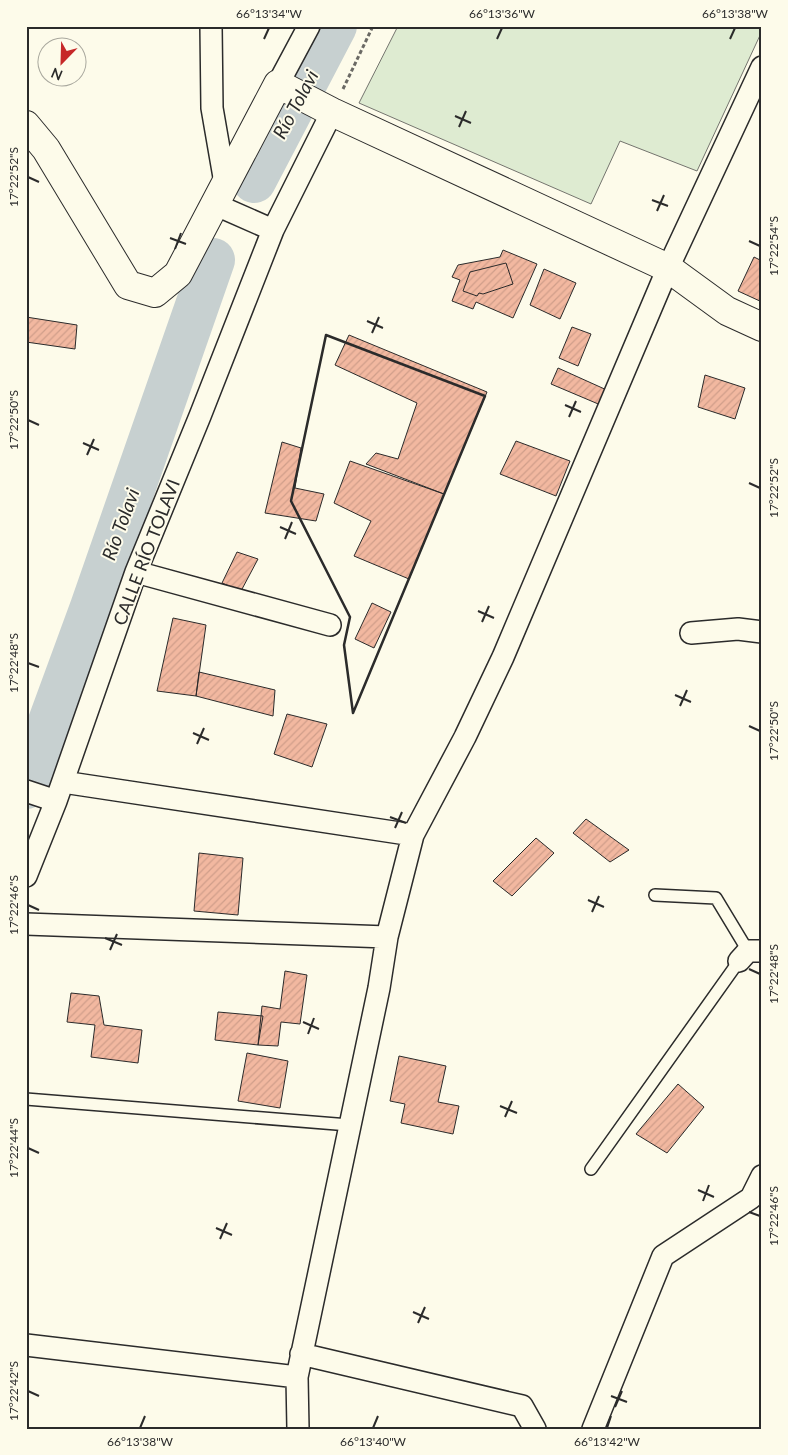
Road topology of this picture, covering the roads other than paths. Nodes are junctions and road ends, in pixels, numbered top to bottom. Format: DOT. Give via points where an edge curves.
graph roads {
  1 [pos="212,26"];
  2 [pos="308,26"];
  3 [pos="762,67"];
  4 [pos="278,84"];
  5 [pos="332,112"];
  6 [pos="26,125"];
  7 [pos="220,194"];
  8 [pos="273,230"];
  9 [pos="668,268"];
  10 [pos="762,327"];
  11 [pos="136,572"];
  12 [pos="330,624"];
  13 [pos="762,632"];
  14 [pos="691,633"];
  15 [pos="26,791"];
  16 [pos="58,795"];
  17 [pos="413,835"];
  18 [pos="26,876"];
  19 [pos="655,895"];
  20 [pos="26,924"];
  21 [pos="388,937"];
  22 [pos="750,954"];
  23 [pos="26,1099"];
  24 [pos="349,1125"];
  25 [pos="591,1169"];
  26 [pos="762,1176"];
  27 [pos="738,1207"];
  28 [pos="762,1211"];
  29 [pos="26,1345"];
  30 [pos="301,1354"];
  31 [pos="297,1377"];
  32 [pos="298,1429"];
  33 [pos="535,1429"];
  34 [pos="593,1429"];
  1 -- 7 [label="street" via="212,108"];
  2 -- 4 [label="street"];
  3 -- 9 [label="street"];
  4 -- 5 [label="main road"];
  4 -- 7 [label="main road"];
  5 -- 8 [label="street, CALLE RÍO TOLAVI"];
  5 -- 9 [label="main road"];
  6 -- 7 [label="main road" via="46,149 128,285 154,293 178,274"];
  7 -- 8 [label="street"];
  8 -- 11 [label="street, CALLE RÍO TOLAVI"];
  9 -- 10 [label="main road" via="727,311"];
  9 -- 17 [label="street" via="503,657"];
  11 -- 12 [label="street"];
  11 -- 16 [label="street, CALLE RÍO TOLAVI"];
  13 -- 14 [label="street" via="738,629"];
  15 -- 16 [label="street"];
  16 -- 17 [label="street"];
  16 -- 18 [label="street, CALLE RÍO TOLAVI"];
  17 -- 21 [label="street"];
  19 -- 22 [label="lane" via="716,898"];
  20 -- 21 [label="street"];
  21 -- 24 [label="street"];
  22 -- 25 [label="lane"];
  23 -- 24 [label="lane"];
  24 -- 30 [label="street"];
  26 -- 27 [label="street" via="751,1198"];
  27 -- 28 [label="street"];
  27 -- 34 [label="street" via="663,1256"];
  29 -- 31 [label="street"];
  30 -- 31 [label="street"];
  30 -- 33 [label="street" via="522,1406"];
  31 -- 32 [label="street"];
}
